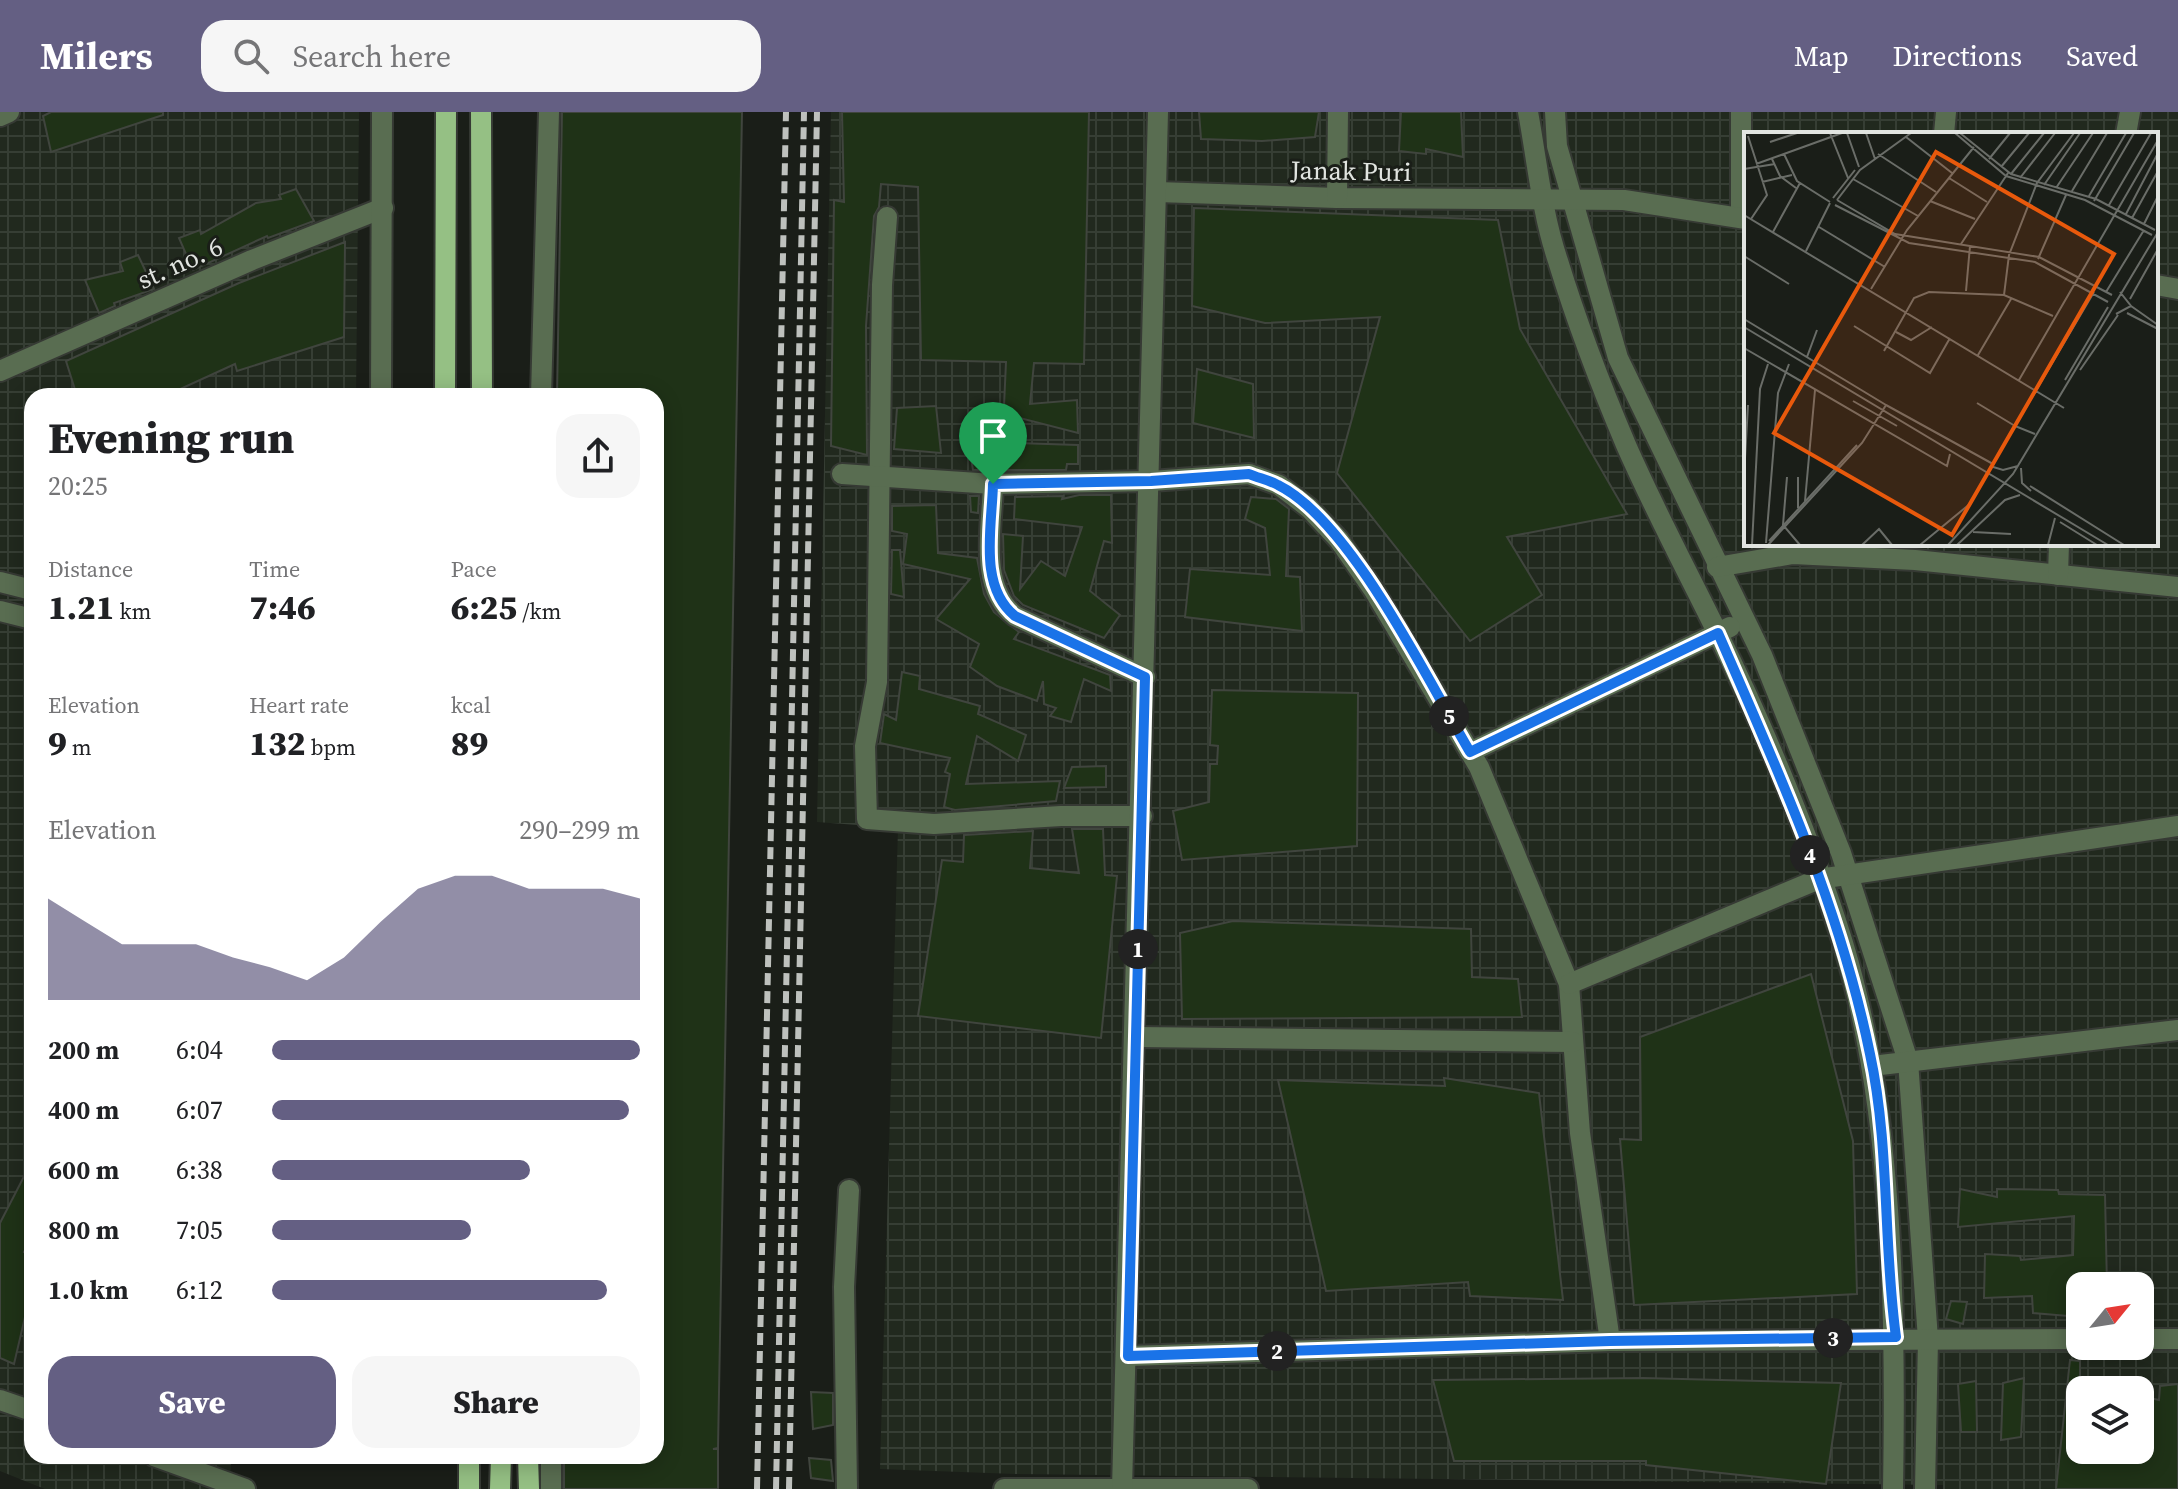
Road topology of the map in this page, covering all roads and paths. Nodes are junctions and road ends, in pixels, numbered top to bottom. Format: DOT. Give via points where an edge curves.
graph roads {
  1 [pos="9,112"];
  2 [pos="382,112"];
  3 [pos="446,112"];
  4 [pos="481,112"];
  5 [pos="549,112"];
  6 [pos="1158,112"];
  7 [pos="1338,112"];
  8 [pos="1528,112"];
  9 [pos="1555,112"];
  10 [pos="1741,112"];
  11 [pos="1946,112"];
  12 [pos="2130,112"];
  13 [pos="0,116"];
  14 [pos="1944,132"];
  15 [pos="2126,132"];
  16 [pos="1157,192"];
  17 [pos="1337,198"];
  18 [pos="1544,200"];
  19 [pos="1573,200"];
  20 [pos="383,208"];
  21 [pos="887,217"];
  22 [pos="1744,219"];
  23 [pos="2158,285"];
  24 [pos="2178,289"];
  25 [pos="0,371"];
  26 [pos="381,388"];
  27 [pos="445,388"];
  28 [pos="482,388"];
  29 [pos="541,388"];
  30 [pos="842,474"];
  31 [pos="880,474"];
  32 [pos="1151,481"];
  33 [pos="993,484"];
  34 [pos="2059,546"];
  35 [pos="1914,552"];
  36 [pos="1717,567"];
  37 [pos="2058,575"];
  38 [pos="0,582"];
  39 [pos="2178,587"];
  40 [pos="24,588"];
  41 [pos="0,611"];
  42 [pos="24,617"];
  43 [pos="1744,620"];
  44 [pos="1718,633"];
  45 [pos="1145,677"];
  46 [pos="1470,752"];
  47 [pos="1142,816"];
  48 [pos="2178,826"];
  49 [pos="1847,875"];
  50 [pos="1819,879"];
  51 [pos="1569,984"];
  52 [pos="2178,1030"];
  53 [pos="1136,1037"];
  54 [pos="1573,1042"];
  55 [pos="1908,1061"];
  56 [pos="1872,1066"];
  57 [pos="849,1190"];
  58 [pos="1896,1337"];
  59 [pos="1928,1339"];
  60 [pos="2066,1339"];
  61 [pos="2154,1339"];
  62 [pos="2178,1339"];
  63 [pos="1610,1341"];
  64 [pos="1128,1356"];
  65 [pos="0,1400"];
  66 [pos="24,1408"];
  67 [pos="176,1464"];
  68 [pos="469,1464"];
  69 [pos="501,1464"];
  70 [pos="528,1464"];
  71 [pos="551,1464"];
  72 [pos="1122,1488"];
  73 [pos="245,1489"];
  74 [pos="469,1489"];
  75 [pos="500,1489"];
  76 [pos="529,1489"];
  77 [pos="551,1489"];
  78 [pos="847,1489"];
  79 [pos="1004,1489"];
  80 [pos="1248,1489"];
  81 [pos="1893,1489"];
  82 [pos="1925,1489"];
  1 -- 13 [label="street"];
  2 -- 20 [label="street"];
  3 -- 27 [label="main road"];
  4 -- 28 [label="main road"];
  5 -- 29 [label="street"];
  6 -- 16 [label="street"];
  7 -- 17 [label="street"];
  8 -- 18 [label="street"];
  9 -- 19 [label="street" via="1557,146"];
  10 -- 22 [label="street"];
  11 -- 14 [label="street"];
  12 -- 15 [label="street"];
  16 -- 17 [label="street, Janak Puri"];
  16 -- 32 [label="street"];
  17 -- 18 [label="street, Janak Puri"];
  18 -- 19 [label="street, Janak Puri"];
  18 -- 44 [label="street" via="1557,259 1625,442 1685,576"];
  19 -- 22 [label="street, Janak Puri" via="1624,200"];
  19 -- 36 [label="street" via="1618,358"];
  20 -- 25 [label="street, st. no. 6"];
  20 -- 26 [label="street"];
  21 -- 31 [label="street"];
  23 -- 24 [label="street"];
  30 -- 31 [label="street"];
  31 -- 33 [label="street"];
  31 -- 47 [label="street" via="877,682 865,746 867,819 934,824"];
  32 -- 33 [label="street"];
  32 -- 45 [label="street"];
  32 -- 46 [label="street" via="1249,474 1279,485 1309,508 1373,589"];
  33 -- 45 [label="street" via="992,579 998,599 1015,616"];
  34 -- 37 [label="street"];
  35 -- 36 [label="street" via="1793,554"];
  35 -- 37 [label="street"];
  36 -- 43 [label="street"];
  37 -- 39 [label="street"];
  38 -- 40 [label="street"];
  41 -- 42 [label="street"];
  43 -- 44 [label="street"];
  43 -- 49 [label="street"];
  44 -- 46 [label="street"];
  44 -- 50 [label="street"];
  45 -- 47 [label="street"];
  46 -- 51 [label="street"];
  47 -- 53 [label="street"];
  48 -- 49 [label="street"];
  49 -- 50 [label="street"];
  49 -- 55 [label="street"];
  50 -- 51 [label="street"];
  50 -- 56 [label="street" via="1843,942"];
  51 -- 54 [label="street"];
  52 -- 55 [label="street"];
  53 -- 54 [label="street"];
  53 -- 64 [label="street"];
  54 -- 63 [label="street" via="1580,1133"];
  55 -- 56 [label="street"];
  55 -- 59 [label="street"];
  56 -- 58 [label="street"];
  57 -- 78 [label="street" via="844,1287"];
  58 -- 59 [label="street"];
  58 -- 63 [label="street"];
  58 -- 81 [label="street"];
  59 -- 60 [label="street"];
  59 -- 82 [label="street"];
  61 -- 62 [label="street"];
  63 -- 64 [label="street"];
  64 -- 72 [label="street"];
  65 -- 66 [label="street"];
  67 -- 73 [label="street"];
  68 -- 74 [label="main road"];
  69 -- 75 [label="main road"];
  70 -- 76 [label="main road"];
  71 -- 77 [label="street"];
  72 -- 79 [label="street"];
  72 -- 80 [label="street"];
}
